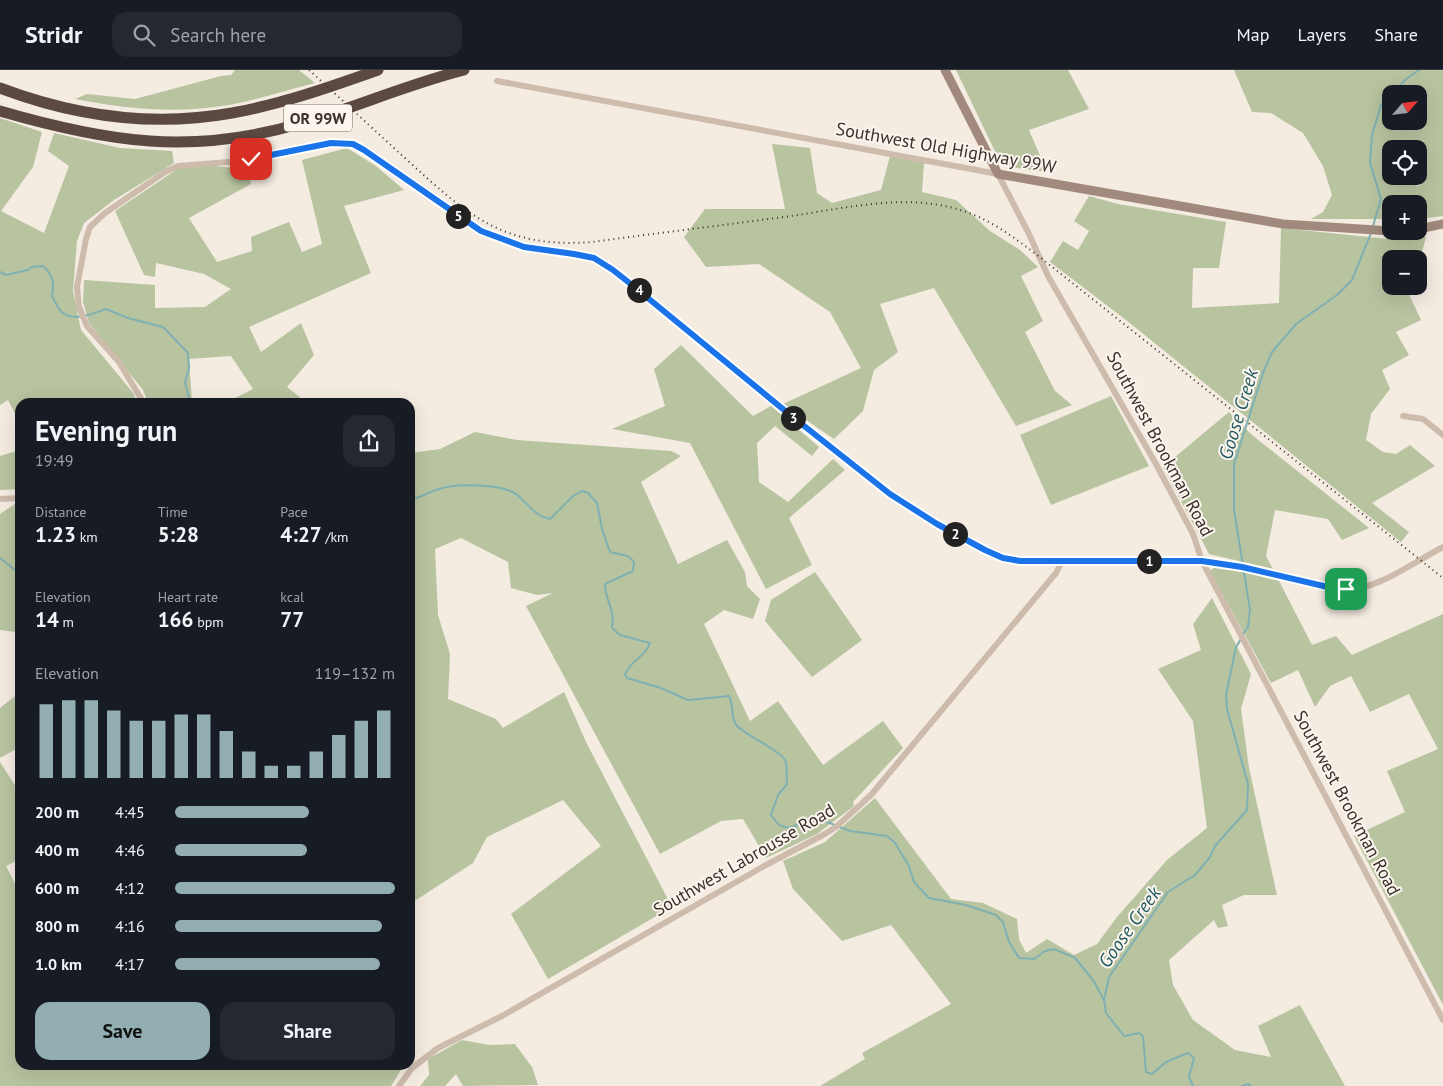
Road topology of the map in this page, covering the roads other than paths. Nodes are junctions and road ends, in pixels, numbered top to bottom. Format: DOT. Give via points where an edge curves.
graph roads {
  1 [pos="378,70"];
  2 [pos="464,70"];
  3 [pos="945,70"];
  4 [pos="497,81"];
  5 [pos="0,88"];
  6 [pos="0,111"];
  7 [pos="247,136"];
  8 [pos="251,159"];
  9 [pos="998,174"];
  10 [pos="1443,224"];
  11 [pos="1427,227"];
  12 [pos="1382,230"];
  13 [pos="141,398"];
  14 [pos="1403,416"];
  15 [pos="1443,435"];
  16 [pos="15,498"];
  17 [pos="0,499"];
  18 [pos="1443,547"];
  19 [pos="1062,561"];
  20 [pos="1202,561"];
  21 [pos="1443,1020"];
  22 [pos="415,1066"];
  23 [pos="411,1070"];
  24 [pos="399,1086"];
  1 -- 5 [label="highway, OR 99W" via="270,105 222,115 179,119 142,119 79,111"];
  2 -- 7 [label="highway, OR 99W" via="301,123"];
  3 -- 9 [label="street, Southwest Brookman Road"];
  4 -- 9 [label="street, Southwest Old Highway 99W"];
  6 -- 7 [label="highway, OR 99W" via="113,138 181,142"];
  7 -- 8 [label="street"];
  8 -- 13 [label="street" via="172,168 90,227 77,287 82,317 119,362"];
  8 -- 19 [label="street" via="331,143 353,144 481,231 524,247 594,258 626,280 796,420 912,510 1003,558"];
  9 -- 12 [label="street, Southwest Old Highway 99W" via="1283,224"];
  9 -- 20 [label="street, Southwest Brookman Road" via="1048,276 1156,464 1192,534"];
  10 -- 11 [label="street"];
  14 -- 15 [label="street" via="1423,419"];
  16 -- 17 [label="street"];
  18 -- 20 [label="street" via="1386,578 1360,588 1332,588"];
  19 -- 20 [label="street"];
  19 -- 22 [label="street, Southwest Labrousse Road" via="1056,573 871,795 846,819 502,1016 440,1047"];
  20 -- 21 [label="street, Southwest Brookman Road"];
  23 -- 24 [label="street, Southwest Labrousse Road"];
}
